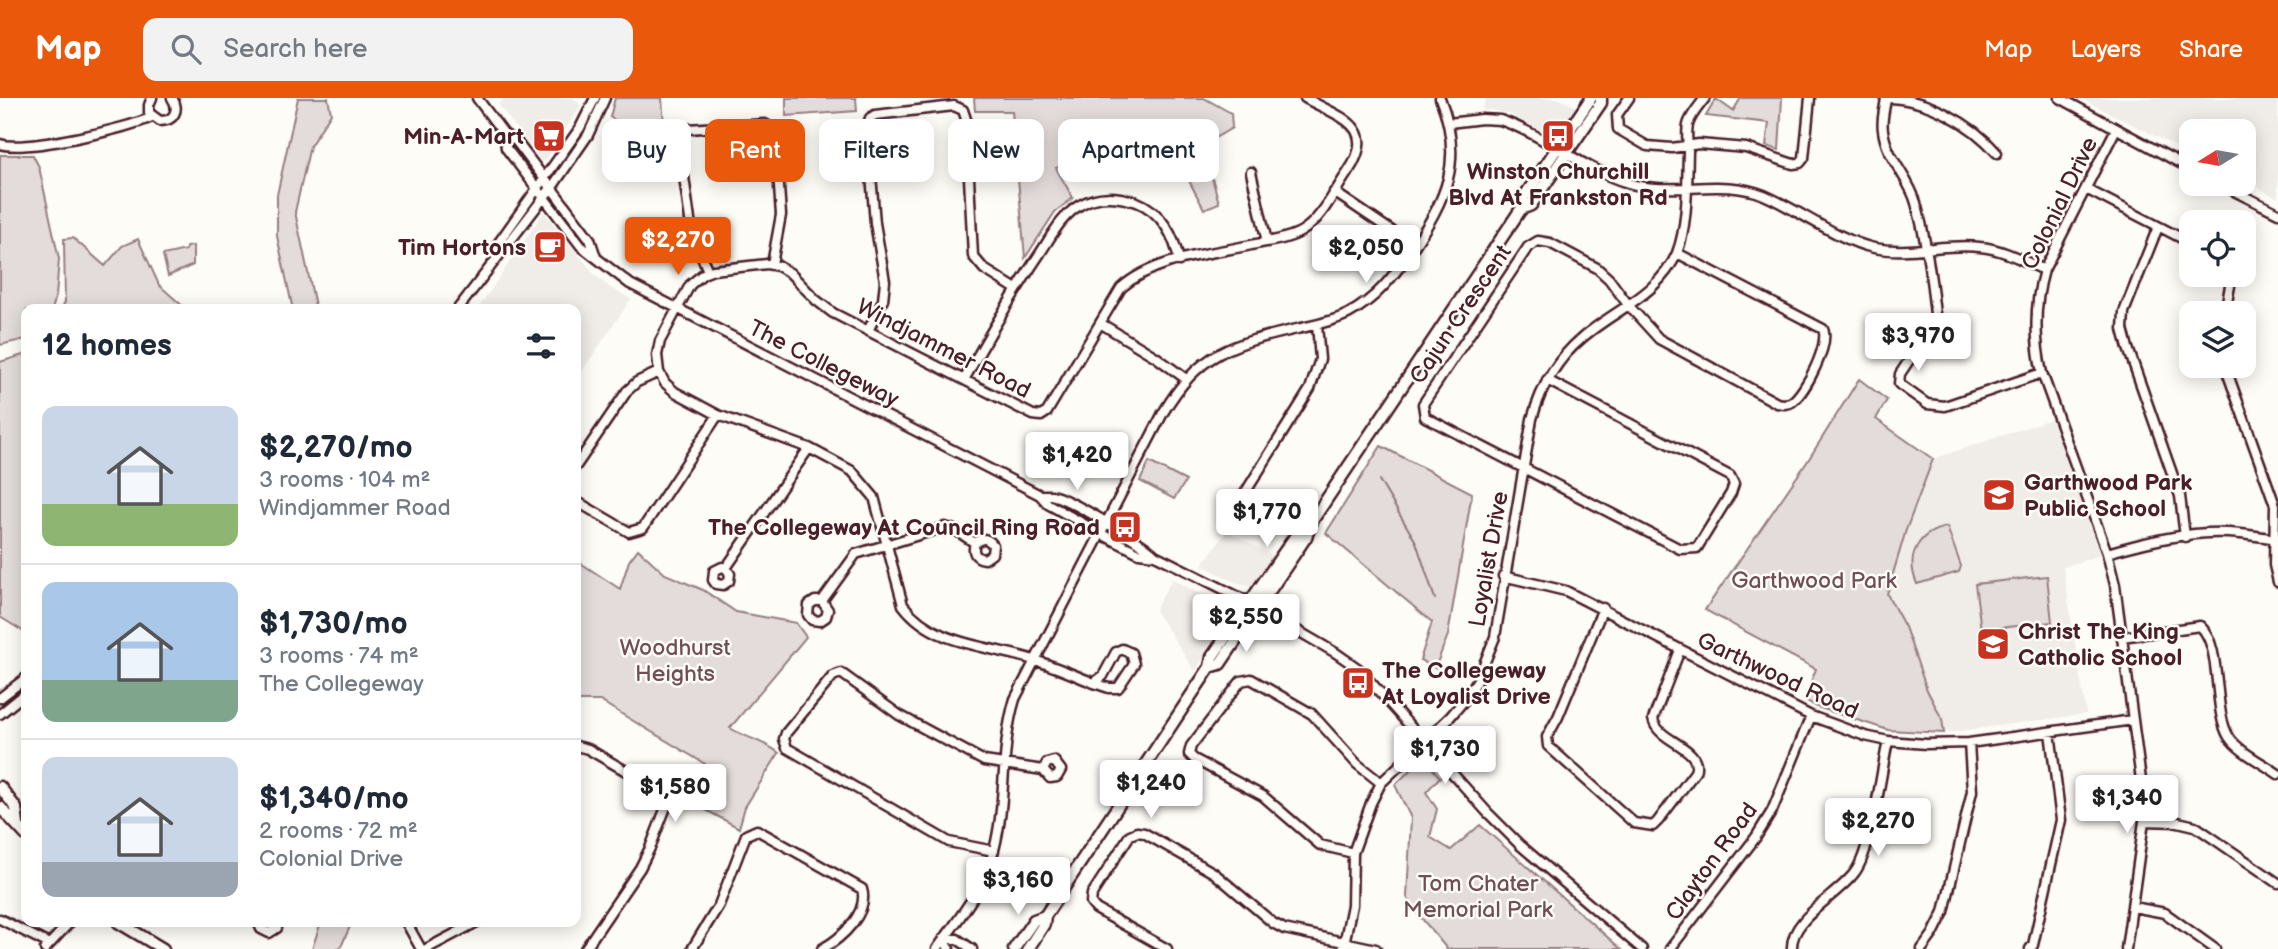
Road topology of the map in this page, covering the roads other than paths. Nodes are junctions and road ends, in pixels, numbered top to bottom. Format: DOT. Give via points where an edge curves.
graph roads {
  1 [pos="152,98"];
  2 [pos="172,98"];
  3 [pos="477,98"];
  4 [pos="595,98"];
  5 [pos="605,98"];
  6 [pos="1305,98"];
  7 [pos="1440,98"];
  8 [pos="1591,98"];
  9 [pos="1601,98"];
  10 [pos="1629,98"];
  11 [pos="1705,98"];
  12 [pos="1810,98"];
  13 [pos="1886,98"];
  14 [pos="2060,98"];
  15 [pos="152,117"];
  16 [pos="1449,123"];
  17 [pos="2116,129"];
  18 [pos="504,134"];
  19 [pos="0,144"];
  20 [pos="1688,145"];
  21 [pos="1556,149"];
  22 [pos="1997,153"];
  23 [pos="1567,154"];
  24 [pos="2179,163"];
  25 [pos="1251,172"];
  26 [pos="543,178"];
  27 [pos="536,187"];
  28 [pos="551,188"];
  29 [pos="2087,189"];
  30 [pos="1687,190"];
  31 [pos="1334,192"];
  32 [pos="2244,196"];
  33 [pos="544,198"];
  34 [pos="1521,209"];
  35 [pos="2278,213"];
  36 [pos="2158,227"];
  37 [pos="2179,237"];
  38 [pos="1267,242"];
  39 [pos="1414,246"];
  40 [pos="1924,247"];
  41 [pos="1677,253"];
  42 [pos="497,256"];
  43 [pos="596,257"];
  44 [pos="1179,261"];
  45 [pos="772,264"];
  46 [pos="2044,270"];
  47 [pos="708,271"];
  48 [pos="1016,289"];
  49 [pos="461,304"];
  50 [pos="1629,306"];
  51 [pos="677,309"];
  52 [pos="1100,323"];
  53 [pos="1317,325"];
  54 [pos="868,331"];
  55 [pos="659,372"];
  56 [pos="2042,373"];
  57 [pos="2229,378"];
  58 [pos="1186,379"];
  59 [pos="964,380"];
  60 [pos="1548,380"];
  61 [pos="718,415"];
  62 [pos="809,448"];
  63 [pos="581,459"];
  64 [pos="1524,467"];
  65 [pos="1040,495"];
  66 [pos="581,504"];
  67 [pos="1230,517"];
  68 [pos="1312,522"];
  69 [pos="1105,523"];
  70 [pos="1101,532"];
  71 [pos="2185,537"];
  72 [pos="2276,538"];
  73 [pos="975,543"];
  74 [pos="886,544"];
  75 [pos="2107,553"];
  76 [pos="1155,555"];
  77 [pos="726,568"];
  78 [pos="1503,576"];
  79 [pos="2278,582"];
  80 [pos="822,601"];
  81 [pos="1249,603"];
  82 [pos="1603,608"];
  83 [pos="1259,609"];
  84 [pos="2122,637"];
  85 [pos="1680,650"];
  86 [pos="1034,660"];
  87 [pos="1210,667"];
  88 [pos="21,682"];
  89 [pos="1094,683"];
  90 [pos="21,697"];
  91 [pos="0,698"];
  92 [pos="0,714"];
  93 [pos="1811,716"];
  94 [pos="2133,720"];
  95 [pos="2050,732"];
  96 [pos="1425,741"];
  97 [pos="1888,741"];
  98 [pos="1969,743"];
  99 [pos="581,747"];
  100 [pos="1004,764"];
  101 [pos="1043,769"];
  102 [pos="2278,774"];
  103 [pos="1381,783"];
  104 [pos="0,787"];
  105 [pos="0,807"];
  106 [pos="2144,821"];
  107 [pos="18,824"];
  108 [pos="21,828"];
  109 [pos="994,851"];
  110 [pos="1353,853"];
  111 [pos="2278,883"];
  112 [pos="2133,907"];
  113 [pos="1045,916"];
  114 [pos="0,919"];
  115 [pos="65,927"];
  116 [pos="126,927"];
  117 [pos="260,927"];
  118 [pos="277,927"];
  119 [pos="409,927"];
  120 [pos="467,927"];
  121 [pos="944,939"];
  122 [pos="1344,946"];
  123 [pos="47,947"];
  124 [pos="163,949"];
  125 [pos="423,949"];
  126 [pos="584,949"];
  127 [pos="692,949"];
  128 [pos="822,949"];
  129 [pos="937,949"];
  130 [pos="949,949"];
  131 [pos="972,949"];
  132 [pos="1014,949"];
  133 [pos="1028,949"];
  134 [pos="1167,949"];
  135 [pos="1376,949"];
  136 [pos="1642,949"];
  137 [pos="1670,949"];
  138 [pos="1792,949"];
  139 [pos="1922,949"];
  140 [pos="2030,949"];
  141 [pos="2126,949"];
  142 [pos="2215,949"];
  1 -- 15 [label="street" via="148,109"];
  2 -- 15 [label="street" via="176,110 172,117 160,121"];
  3 -- 18 [label="street, The Collegeway"];
  4 -- 26 [label="street" via="580,128"];
  5 -- 28 [label="street" via="588,135"];
  6 -- 31 [label="street, Windjammer Road" via="1344,120 1361,142 1359,156"];
  7 -- 16 [label="street"];
  8 -- 21 [label="main road"];
  9 -- 23 [label="main road"];
  10 -- 20 [label="street" via="1617,116 1618,130 1647,146"];
  11 -- 20 [label="street, Loyalist Drive" via="1688,126"];
  12 -- 20 [label="street" via="1800,163 1746,148"];
  13 -- 22 [label="street" via="1922,103 1981,135"];
  13 -- 40 [label="street" via="1884,139 1916,203"];
  14 -- 17 [label="street"];
  15 -- 19 [label="street" via="136,125 30,146"];
  16 -- 21 [label="street" via="1500,120"];
  16 -- 39 [label="street" via="1447,185 1438,209"];
  17 -- 24 [label="street"];
  17 -- 29 [label="street, Colonial Drive"];
  18 -- 26 [label="street, The Collegeway" via="516,141"];
  18 -- 27 [label="street, The Collegeway" via="506,148"];
  20 -- 30 [label="street, Loyalist Drive"];
  21 -- 23 [label="street"];
  21 -- 34 [label="main road"];
  23 -- 30 [label="street" via="1629,183"];
  23 -- 34 [label="main road" via="1531,205"];
  25 -- 38 [label="street"];
  26 -- 27 [label="street"];
  26 -- 28 [label="street, The Collegeway"];
  27 -- 33 [label="street, The Collegeway"];
  27 -- 42 [label="street" via="497,245"];
  28 -- 33 [label="street"];
  28 -- 43 [label="street, The Collegeway" via="590,239"];
  29 -- 36 [label="street"];
  29 -- 46 [label="street, Colonial Drive"];
  30 -- 40 [label="street" via="1717,186 1746,190 1872,248"];
  30 -- 41 [label="street, Loyalist Drive"];
  31 -- 38 [label="street, Windjammer Road" via="1304,230"];
  31 -- 39 [label="street"];
  32 -- 35 [label="street"];
  33 -- 42 [label="street"];
  33 -- 43 [label="street, The Collegeway" via="581,246"];
  34 -- 68 [label="main road"];
  36 -- 37 [label="street"];
  36 -- 71 [label="street" via="2124,312 2123,329 2180,496"];
  38 -- 44 [label="street, Windjammer Road"];
  39 -- 53 [label="street" via="1372,298 1340,318"];
  40 -- 46 [label="street" via="1982,247"];
  40 -- 56 [label="street" via="1935,318 1900,374 1899,384 1927,404 1945,406"];
  41 -- 50 [label="street, Loyalist Drive" via="1655,284"];
  41 -- 50 [label="street" via="1823,329 1822,352 1796,398 1777,403 1659,339"];
  42 -- 49 [label="street"];
  43 -- 51 [label="street, The Collegeway" via="630,284"];
  44 -- 48 [label="street" via="1173,236 1145,205 1096,198 1064,217"];
  44 -- 52 [label="street, Windjammer Road" via="1135,275 1121,288"];
  45 -- 47 [label="street"];
  45 -- 47 [label="street" via="781,215 775,130 765,124 688,129 679,141 692,234"];
  45 -- 54 [label="street, Windjammer Road" via="790,273 824,307"];
  46 -- 56 [label="street, Colonial Drive" via="2035,325"];
  47 -- 51 [label="street" via="690,285"];
  48 -- 54 [label="street" via="984,269 973,256 963,110 954,106 875,115 867,127 885,281 883,299"];
  48 -- 59 [label="street"];
  50 -- 60 [label="street, Loyalist Drive" via="1583,337"];
  50 -- 64 [label="street, Cajun Crescent" via="1597,268 1538,241 1528,247 1423,404 1425,417"];
  51 -- 55 [label="street" via="660,341"];
  51 -- 65 [label="street, The Collegeway"];
  52 -- 58 [label="street"];
  52 -- 59 [label="street, Windjammer Road" via="1045,415 1033,415"];
  53 -- 58 [label="street" via="1234,345"];
  53 -- 67 [label="street" via="1320,359 1310,389"];
  54 -- 59 [label="street, Windjammer Road"];
  55 -- 61 [label="street" via="676,392"];
  55 -- 63 [label="street" via="627,391"];
  56 -- 75 [label="street, Colonial Drive"];
  57 -- 72 [label="street" via="2273,498"];
  58 -- 69 [label="street" via="1163,412"];
  60 -- 64 [label="street, Loyalist Drive" via="1532,419"];
  60 -- 64 [label="street" via="1723,472 1734,484 1697,548 1680,549"];
  61 -- 62 [label="street"];
  61 -- 66 [label="street" via="643,528 629,532"];
  62 -- 74 [label="street" via="852,471 863,483 874,498"];
  62 -- 77 [label="street"];
  64 -- 78 [label="street, Loyalist Drive"];
  65 -- 69 [label="street, The Collegeway" via="1053,495"];
  65 -- 70 [label="street, The Collegeway" via="1048,504"];
  68 -- 81 [label="main road" via="1298,532"];
  68 -- 83 [label="main road" via="1307,537"];
  69 -- 70 [label="street"];
  69 -- 76 [label="street, The Collegeway"];
  70 -- 76 [label="street, The Collegeway" via="1139,553"];
  70 -- 86 [label="street"];
  71 -- 72 [label="street" via="2229,533"];
  71 -- 75 [label="street" via="2151,540"];
  72 -- 79 [label="street"];
  73 -- 74 [label="street" via="945,527"];
  74 -- 80 [label="street" via="856,554"];
  74 -- 86 [label="street" via="903,605 913,619 947,638"];
  75 -- 84 [label="street, Colonial Drive"];
  76 -- 81 [label="street, The Collegeway"];
  78 -- 82 [label="street, Garthwood Road" via="1566,591"];
  78 -- 96 [label="street, Loyalist Drive" via="1494,638 1478,679 1450,718"];
  81 -- 83 [label="street, The Collegeway"];
  81 -- 87 [label="main road"];
  82 -- 85 [label="street, Garthwood Road"];
  82 -- 85 [label="street" via="1547,737 1548,746 1634,823 1646,827 1658,821 1698,765 1696,758 1658,731 1653,719"];
  83 -- 87 [label="main road" via="1220,664"];
  83 -- 96 [label="street, The Collegeway" via="1359,669"];
  84 -- 94 [label="street, Colonial Drive"];
  84 -- 102 [label="street" via="2187,626 2206,631 2225,729 2231,740"];
  85 -- 93 [label="street, Garthwood Road"];
  86 -- 89 [label="street"];
  86 -- 100 [label="street" via="1011,711"];
  87 -- 113 [label="main road"];
  88 -- 91 [label="street"];
  89 -- 89 [label="street" via="1118,688 1134,657 1128,650 1116,652"];
  90 -- 92 [label="street"];
  93 -- 97 [label="street, Garthwood Road"];
  93 -- 137 [label="street, Clayton Road" via="1767,820"];
  94 -- 95 [label="street, Garthwood Road"];
  94 -- 106 [label="street, Colonial Drive"];
  95 -- 98 [label="street, Garthwood Road"];
  95 -- 140 [label="street" via="2061,820"];
  96 -- 103 [label="street, Loyalist Drive"];
  96 -- 136 [label="street, The Collegeway" via="1520,845"];
  97 -- 98 [label="street, Garthwood Road"];
  97 -- 138 [label="street" via="1864,856 1851,877 1808,915 1794,935"];
  98 -- 139 [label="street" via="1970,800 1944,912"];
  99 -- 126 [label="street" via="664,793 668,802 640,868"];
  100 -- 101 [label="street"];
  100 -- 109 [label="street"];
  100 -- 109 [label="street" via="984,761 899,715 841,673 833,676 784,739 787,748 949,842"];
  103 -- 110 [label="street, Loyalist Drive"];
  103 -- 110 [label="street" via="1357,764 1312,714 1251,679 1241,681 1191,746 1189,754 1194,759 1264,796 1320,845"];
  104 -- 107 [label="main road" via="16,808"];
  105 -- 107 [label="main road"];
  106 -- 111 [label="street" via="2195,826"];
  106 -- 112 [label="street, Colonial Drive"];
  107 -- 108 [label="main road"];
  109 -- 121 [label="street" via="971,900"];
  110 -- 122 [label="street, Loyalist Drive" via="1352,905"];
  112 -- 141 [label="street, Colonial Drive"];
  112 -- 142 [label="street" via="2165,914"];
  113 -- 132 [label="main road" via="1034,920"];
  113 -- 133 [label="main road"];
  114 -- 123 [label="street"];
  115 -- 123 [label="street"];
  116 -- 124 [label="main road"];
  117 -- 118 [label="street" via="269,933"];
  119 -- 125 [label="street"];
  120 -- 125 [label="street"];
  121 -- 129 [label="street"];
  121 -- 130 [label="street"];
  121 -- 131 [label="street" via="957,939"];
  122 -- 134 [label="street" via="1273,923 1214,873 1137,832 1130,835 1104,874 1091,903"];
  122 -- 135 [label="street"];
  127 -- 128 [label="street" via="719,905 746,835 757,830 862,889 862,909 845,931"];
}
